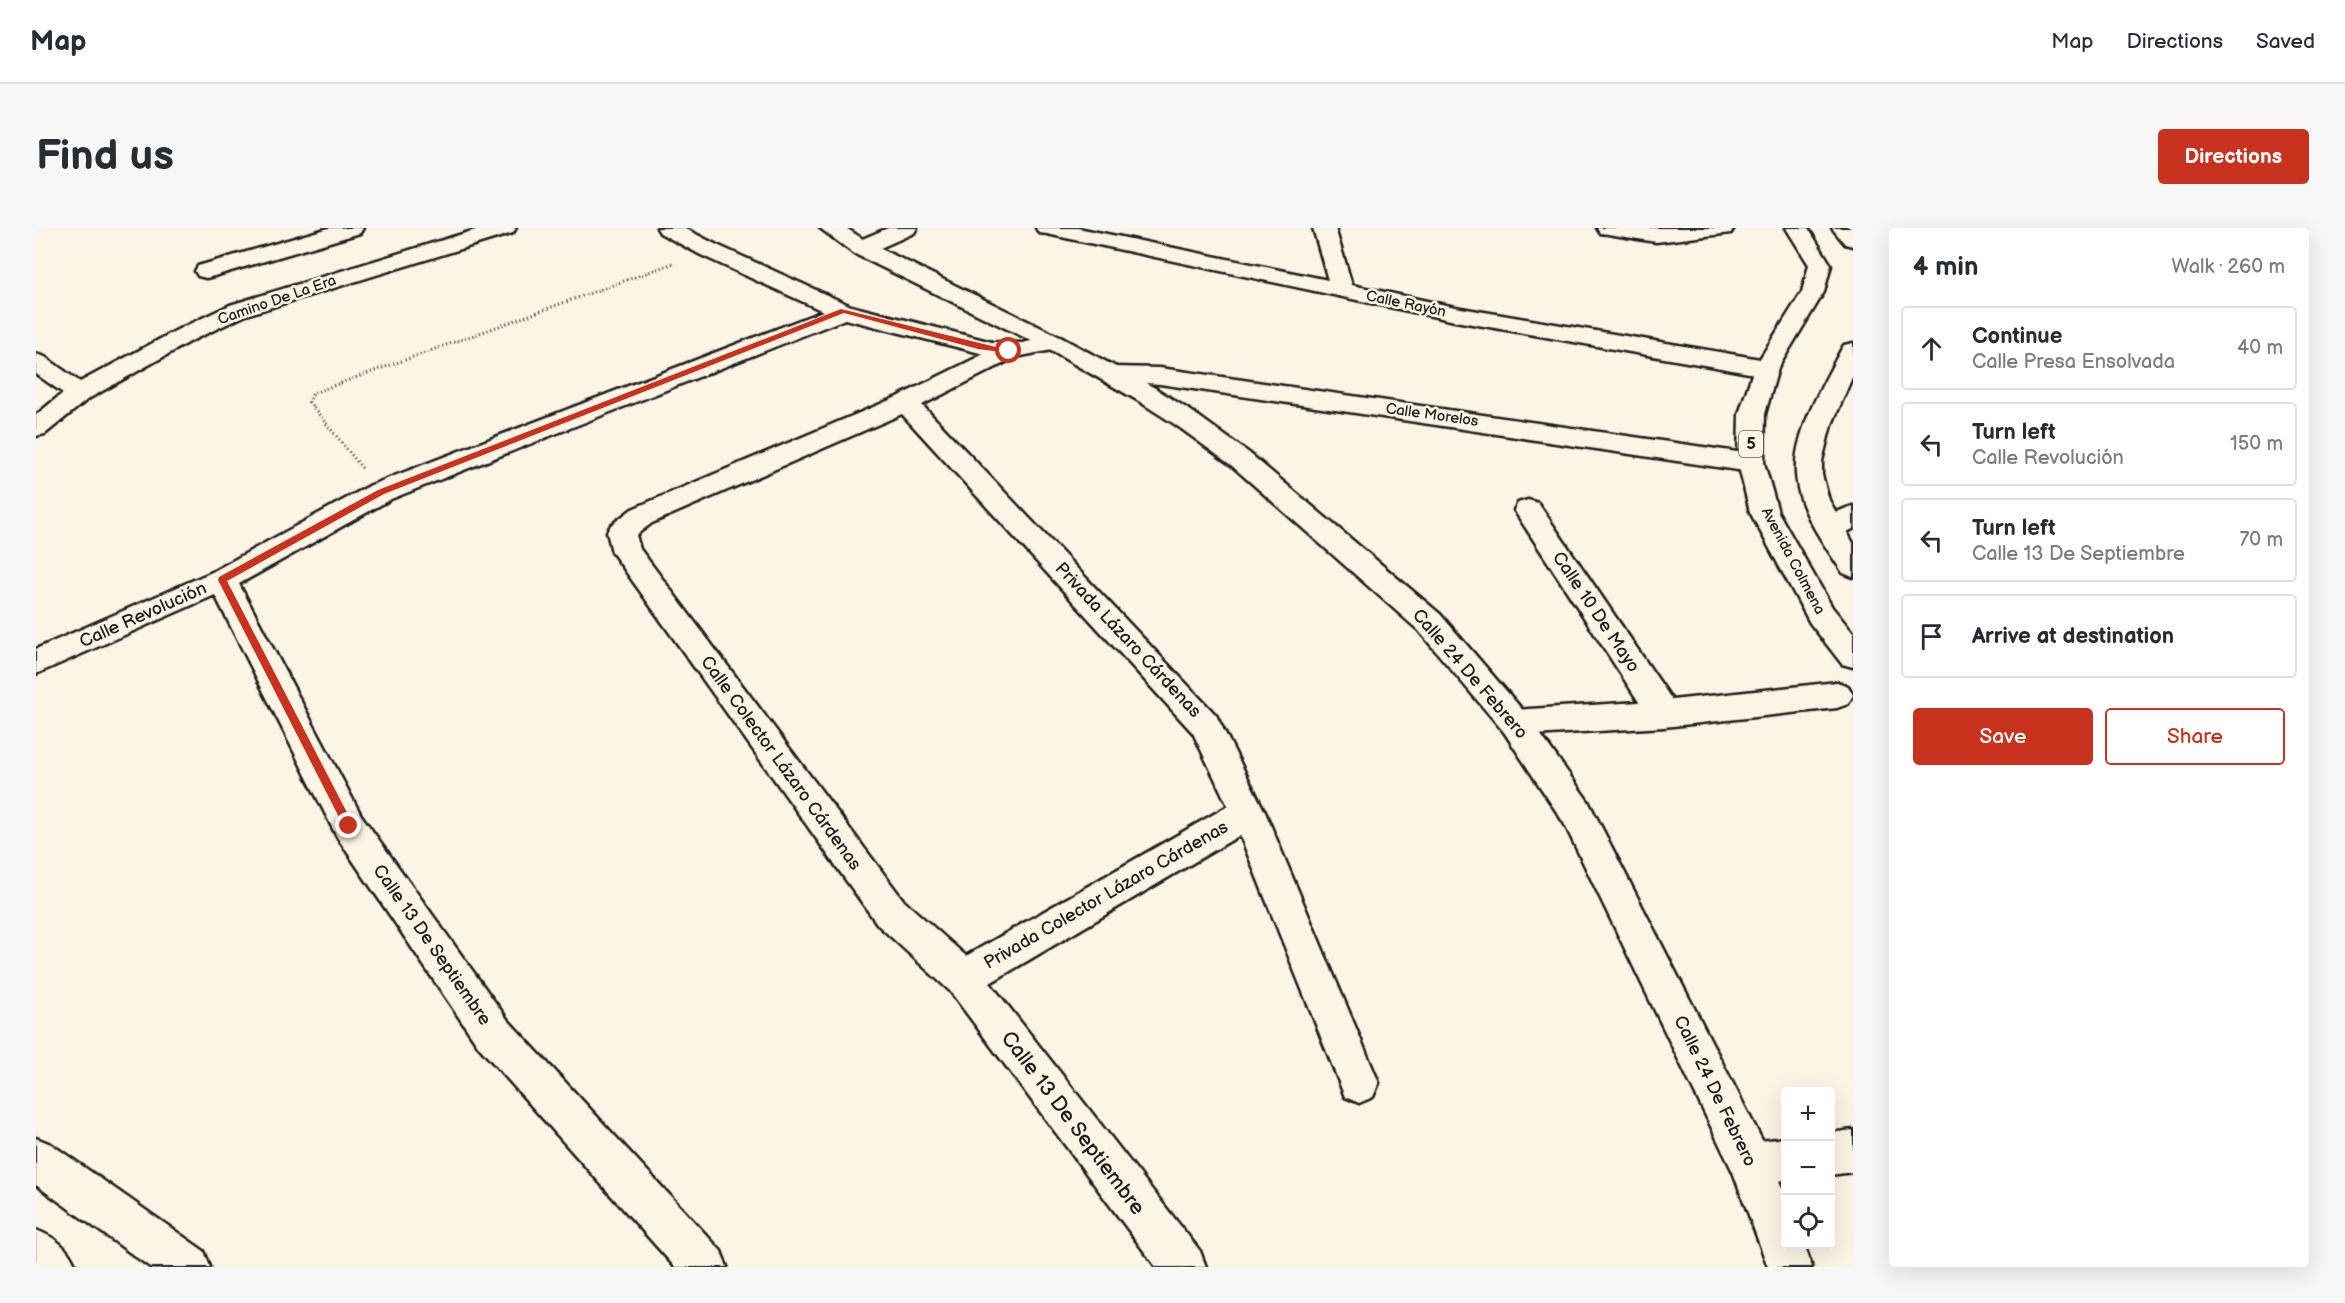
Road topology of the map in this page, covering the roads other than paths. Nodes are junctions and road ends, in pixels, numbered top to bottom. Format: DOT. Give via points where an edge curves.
graph roads {
  1 [pos="352,228"];
  2 [pos="505,228"];
  3 [pos="668,228"];
  4 [pos="831,228"];
  5 [pos="906,228"];
  6 [pos="1047,228"];
  7 [pos="1324,228"];
  8 [pos="1608,228"];
  9 [pos="1723,228"];
  10 [pos="1797,228"];
  11 [pos="1843,228"];
  12 [pos="1853,239"];
  13 [pos="861,248"];
  14 [pos="206,271"];
  15 [pos="1342,291"];
  16 [pos="843,311"];
  17 [pos="1054,344"];
  18 [pos="1853,350"];
  19 [pos="1009,351"];
  20 [pos="36,362"];
  21 [pos="1766,368"];
  22 [pos="1112,375"];
  23 [pos="79,393"];
  24 [pos="906,403"];
  25 [pos="36,428"];
  26 [pos="1751,463"];
  27 [pos="1528,510"];
  28 [pos="1842,523"];
  29 [pos="1853,566"];
  30 [pos="222,580"];
  31 [pos="1853,655"];
  32 [pos="36,662"];
  33 [pos="1837,695"];
  34 [pos="1664,714"];
  35 [pos="1515,723"];
  36 [pos="1248,812"];
  37 [pos="963,978"];
  38 [pos="1359,1083"];
  39 [pos="1853,1151"];
  40 [pos="1835,1153"];
  41 [pos="36,1159"];
  42 [pos="1768,1161"];
  43 [pos="36,1252"];
  44 [pos="54,1267"];
  45 [pos="188,1267"];
  46 [pos="705,1267"];
  47 [pos="1184,1267"];
  48 [pos="1790,1267"];
  1 -- 14 [label="street"];
  2 -- 23 [label="street, Camino De La Era" via="238,310"];
  3 -- 16 [label="street"];
  4 -- 13 [label="street, Calle 24 De Febrero"];
  5 -- 13 [label="street"];
  6 -- 15 [label="street, Calle Rayón"];
  7 -- 15 [label="street"];
  8 -- 9 [label="street" via="1656,236"];
  10 -- 21 [label="street, Avenida Colmena / 5" via="1820,265 1813,292"];
  11 -- 12 [label="street"];
  13 -- 17 [label="street, Calle 24 De Febrero"];
  15 -- 21 [label="street, Calle Rayón"];
  16 -- 19 [label="street"];
  16 -- 30 [label="street, Calle Revolución" via="381,492"];
  17 -- 19 [label="street"];
  17 -- 22 [label="street, Calle 24 De Febrero"];
  18 -- 28 [label="street" via="1810,451 1809,474 1815,499"];
  19 -- 24 [label="street"];
  20 -- 23 [label="street"];
  21 -- 26 [label="street, Avenida Colmena / 5" via="1752,414"];
  22 -- 26 [label="street, Calle Morelos" via="1172,377"];
  22 -- 35 [label="street, Calle 24 De Febrero" via="1222,446 1328,534 1429,622"];
  23 -- 25 [label="street, Camino De La Era"];
  24 -- 36 [label="street, Privada Lázaro Cárdenas" via="1205,724"];
  24 -- 37 [label="street, Calle Colector Lázaro Cárdenas" via="642,516 621,532 626,552 891,913"];
  26 -- 31 [label="street, Avenida Colmena / 5" via="1764,512 1821,615"];
  27 -- 34 [label="street, Calle 10 De Mayo"];
  28 -- 29 [label="street"];
  30 -- 32 [label="street, Calle Revolución"];
  30 -- 46 [label="street, Calle 13 De Septiembre" via="349,826 493,1033"];
  33 -- 34 [label="street"];
  34 -- 35 [label="street"];
  35 -- 42 [label="street, Calle 24 De Febrero" via="1576,812"];
  36 -- 37 [label="street, Privada Colector Lázaro Cárdenas"];
  36 -- 38 [label="street, Privada Lázaro Cárdenas"];
  37 -- 47 [label="street, Calle 13 De Septiembre"];
  39 -- 40 [label="street"];
  41 -- 45 [label="street"];
  42 -- 48 [label="street, Calle 24 De Febrero"];
  43 -- 44 [label="street"];
}
